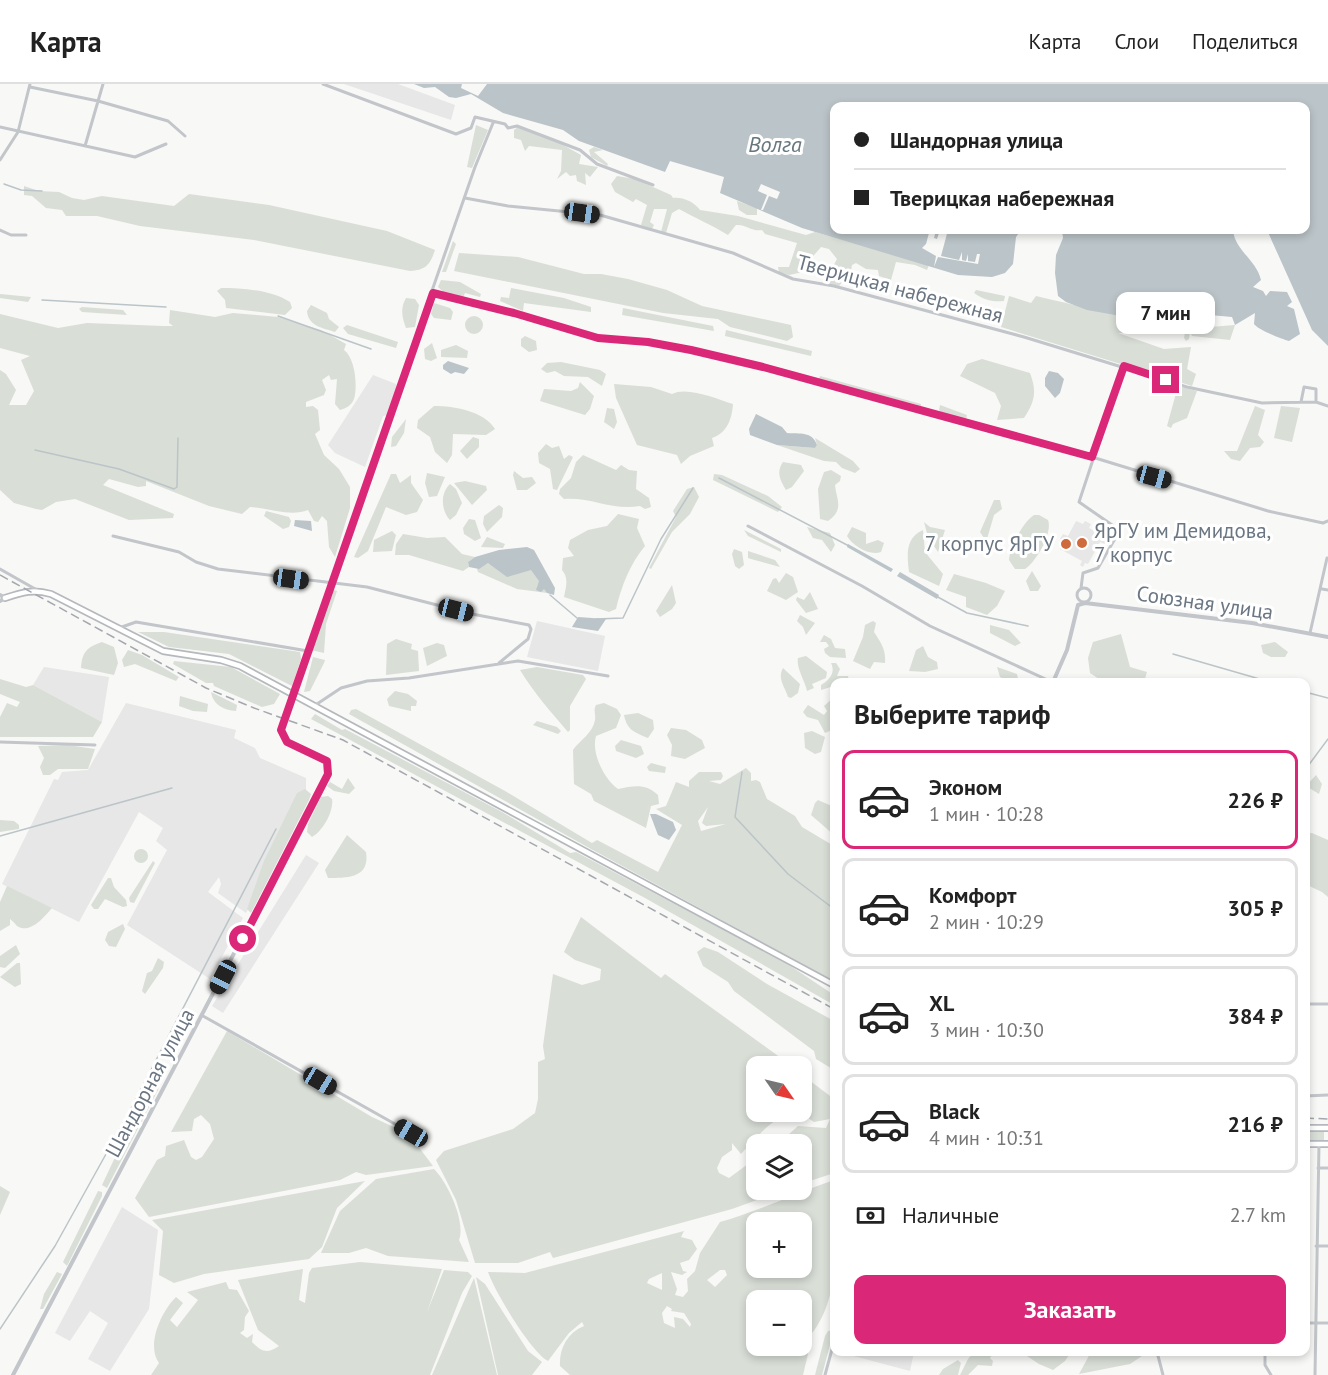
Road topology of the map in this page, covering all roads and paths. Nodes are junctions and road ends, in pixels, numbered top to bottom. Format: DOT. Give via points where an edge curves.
graph roads {
  1 [pos="103,84"];
  2 [pos="323,84"];
  3 [pos="30,86"];
  4 [pos="98,101"];
  5 [pos="493,123"];
  6 [pos="0,127"];
  7 [pos="18,132"];
  8 [pos="185,136"];
  9 [pos="166,144"];
  10 [pos="85,146"];
  11 [pos="0,160"];
  12 [pos="653,185"];
  13 [pos="465,198"];
  14 [pos="0,230"];
  15 [pos="26,235"];
  16 [pos="433,293"];
  17 [pos="1124,366"];
  18 [pos="1301,402"];
  19 [pos="1316,402"];
  20 [pos="1328,406"];
  21 [pos="1092,457"];
  22 [pos="1328,521"];
  23 [pos="748,526"];
  24 [pos="113,536"];
  25 [pos="1327,558"];
  26 [pos="0,569"];
  27 [pos="330,584"];
  28 [pos="1081,588"];
  29 [pos="1322,589"];
  30 [pos="36,590"];
  31 [pos="1328,590"];
  32 [pos="2,598"];
  33 [pos="1078,602"];
  34 [pos="1084,603"];
  35 [pos="117,629"];
  36 [pos="1310,633"];
  37 [pos="1328,637"];
  38 [pos="308,651"];
  39 [pos="499,663"];
  40 [pos="608,676"];
  41 [pos="1043,678"];
  42 [pos="1054,678"];
  43 [pos="294,696"];
  44 [pos="314,706"];
  45 [pos="0,742"];
  46 [pos="95,745"];
  47 [pos="830,983"];
  48 [pos="1310,1004"];
  49 [pos="1328,1004"];
  50 [pos="203,1016"];
  51 [pos="1328,1095"];
  52 [pos="1310,1096"];
  53 [pos="1310,1128"];
  54 [pos="1328,1128"];
  55 [pos="411,1133"];
  56 [pos="1310,1144"];
  57 [pos="1319,1144"];
  58 [pos="1328,1144"];
  59 [pos="1318,1168"];
  60 [pos="1328,1168"];
  61 [pos="1316,1246"];
  62 [pos="1328,1246"];
  63 [pos="1310,1323"];
  64 [pos="1315,1323"];
  65 [pos="1328,1323"];
  66 [pos="830,1356"];
  67 [pos="1158,1356"];
  68 [pos="1265,1356"];
  69 [pos="14,1374"];
  70 [pos="825,1375"];
  71 [pos="1163,1375"];
  72 [pos="1271,1375"];
  73 [pos="1315,1375"];
  1 -- 4 [label="street"];
  2 -- 5 [label="street" via="456,134 471,128 475,117"];
  3 -- 4 [label="street"];
  3 -- 7 [label="street"];
  4 -- 8 [label="street" via="168,121"];
  4 -- 10 [label="street"];
  5 -- 12 [label="street" via="544,134 580,150 597,164"];
  5 -- 13 [label="street"];
  6 -- 7 [label="street"];
  7 -- 10 [label="street"];
  7 -- 11 [label="street"];
  9 -- 10 [label="street" via="135,158"];
  13 -- 16 [label="street"];
  13 -- 17 [label="street, Тверицкая набережная" via="600,216 733,253 793,279 834,286"];
  14 -- 15 [label="street"];
  16 -- 21 [label="street" via="598,338 680,348 763,367"];
  16 -- 27 [label="street"];
  17 -- 18 [label="street, Тверицкая набережная" via="1188,387 1262,404"];
  17 -- 21 [label="street"];
  18 -- 19 [label="street, Тверицкая набережная"];
  18 -- 19 [label="street" via="1304,387 1316,389"];
  19 -- 20 [label="street, Тверицкая набережная"];
  21 -- 22 [label="street" via="1268,511"];
  21 -- 28 [label="street" via="1079,502 1115,527 1116,537 1098,568 1083,573"];
  23 -- 41 [label="street" via="929,625"];
  24 -- 27 [label="street" via="179,552 218,569"];
  25 -- 29 [label="street"];
  26 -- 30 [label="street"];
  27 -- 38 [label="street"];
  27 -- 39 [label="street" via="367,587 529,625 528,639"];
  28 -- 33 [label="street" via="1076,593"];
  28 -- 34 [label="street" via="1091,594"];
  29 -- 31 [label="street"];
  29 -- 36 [label="street"];
  30 -- 32 [label="main road"];
  30 -- 35 [label="main road"];
  33 -- 34 [label="street, Союзная улица"];
  33 -- 42 [label="street" via="1067,650"];
  34 -- 36 [label="street, Союзная улица"];
  35 -- 38 [label="street" via="136,622"];
  35 -- 43 [label="main road" via="163,651 231,663"];
  36 -- 37 [label="street, Союзная улица"];
  38 -- 43 [label="street"];
  39 -- 40 [label="street" via="518,661"];
  39 -- 44 [label="street" via="367,681 341,688"];
  43 -- 44 [label="main road"];
  43 -- 50 [label="street, Шандорная улица" via="282,735 287,742 322,757 329,767 328,774"];
  44 -- 47 [label="main road"];
  45 -- 46 [label="street"];
  48 -- 49 [label="street"];
  50 -- 55 [label="street"];
  50 -- 69 [label="street, Шандорная улица"];
  51 -- 52 [label="street"];
  53 -- 54 [label="main road"];
  56 -- 57 [label="main road"];
  57 -- 58 [label="main road"];
  57 -- 59 [label="street"];
  59 -- 60 [label="street"];
  59 -- 61 [label="street"];
  61 -- 62 [label="street"];
  61 -- 64 [label="street"];
  63 -- 64 [label="street"];
  64 -- 65 [label="street"];
  64 -- 73 [label="street"];
  66 -- 70 [label="street"];
  67 -- 71 [label="street"];
  68 -- 72 [label="street"];
}
